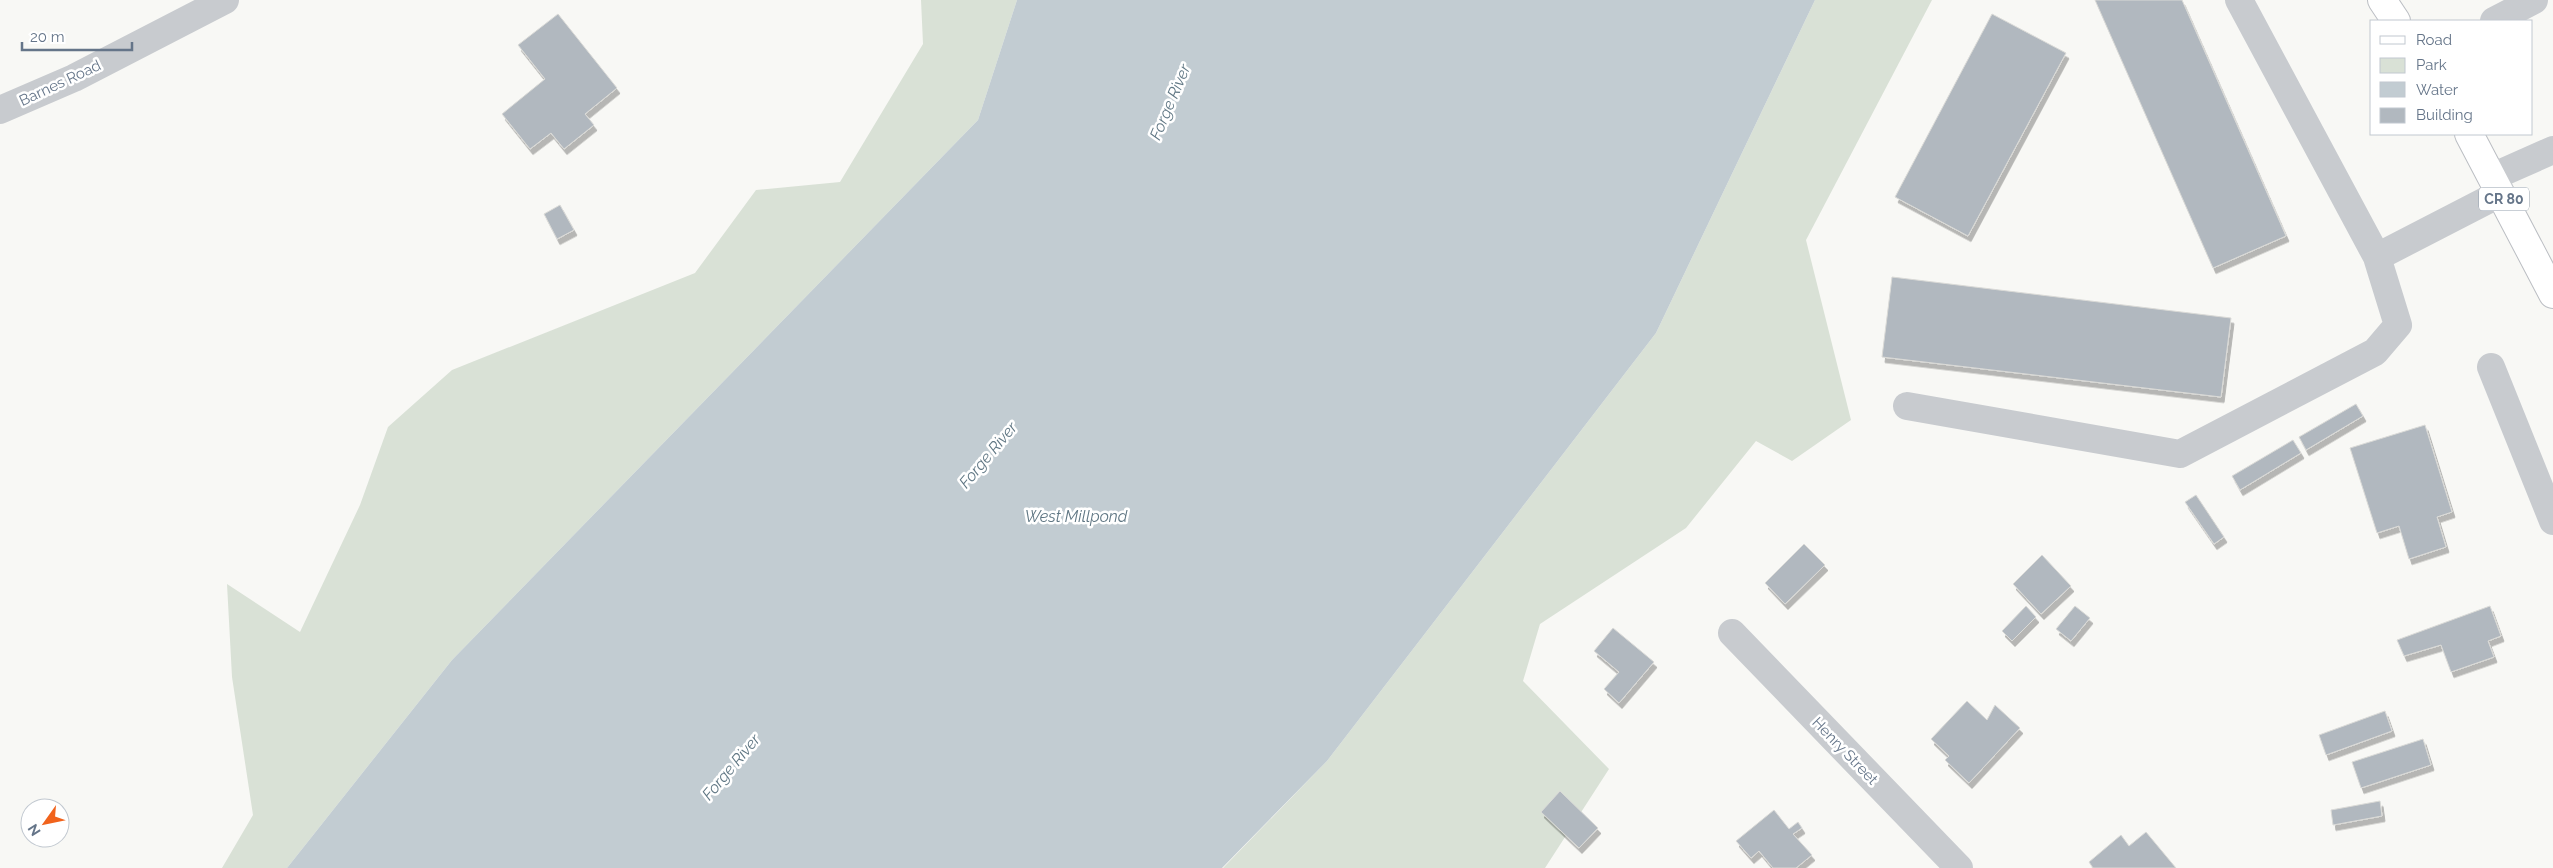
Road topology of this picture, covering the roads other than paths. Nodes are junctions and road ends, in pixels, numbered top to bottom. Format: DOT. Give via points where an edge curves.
graph roads {
  1 [pos="226,0"];
  2 [pos="2239,0"];
  3 [pos="2382,0"];
  4 [pos="2534,0"];
  5 [pos="2395,20"];
  6 [pos="2496,20"];
  7 [pos="0,110"];
  8 [pos="2471,135"];
  9 [pos="2553,150"];
  10 [pos="2496,185"];
  11 [pos="2377,257"];
  12 [pos="2553,294"];
  13 [pos="2491,366"];
  14 [pos="1907,406"];
  15 [pos="2553,521"];
  16 [pos="1732,633"];
  17 [pos="1948,865"];
  1 -- 7 [label="street, Barnes Road" via="74,78"];
  2 -- 11 [label="street"];
  3 -- 5 [label="main road"];
  4 -- 6 [label="street"];
  8 -- 10 [label="main road, CR 80"];
  9 -- 10 [label="street"];
  10 -- 11 [label="street"];
  10 -- 12 [label="main road, CR 80"];
  11 -- 14 [label="street" via="2398,325 2375,352 2180,454"];
  13 -- 15 [label="street"];
  16 -- 17 [label="street, Henry Street"];
}
